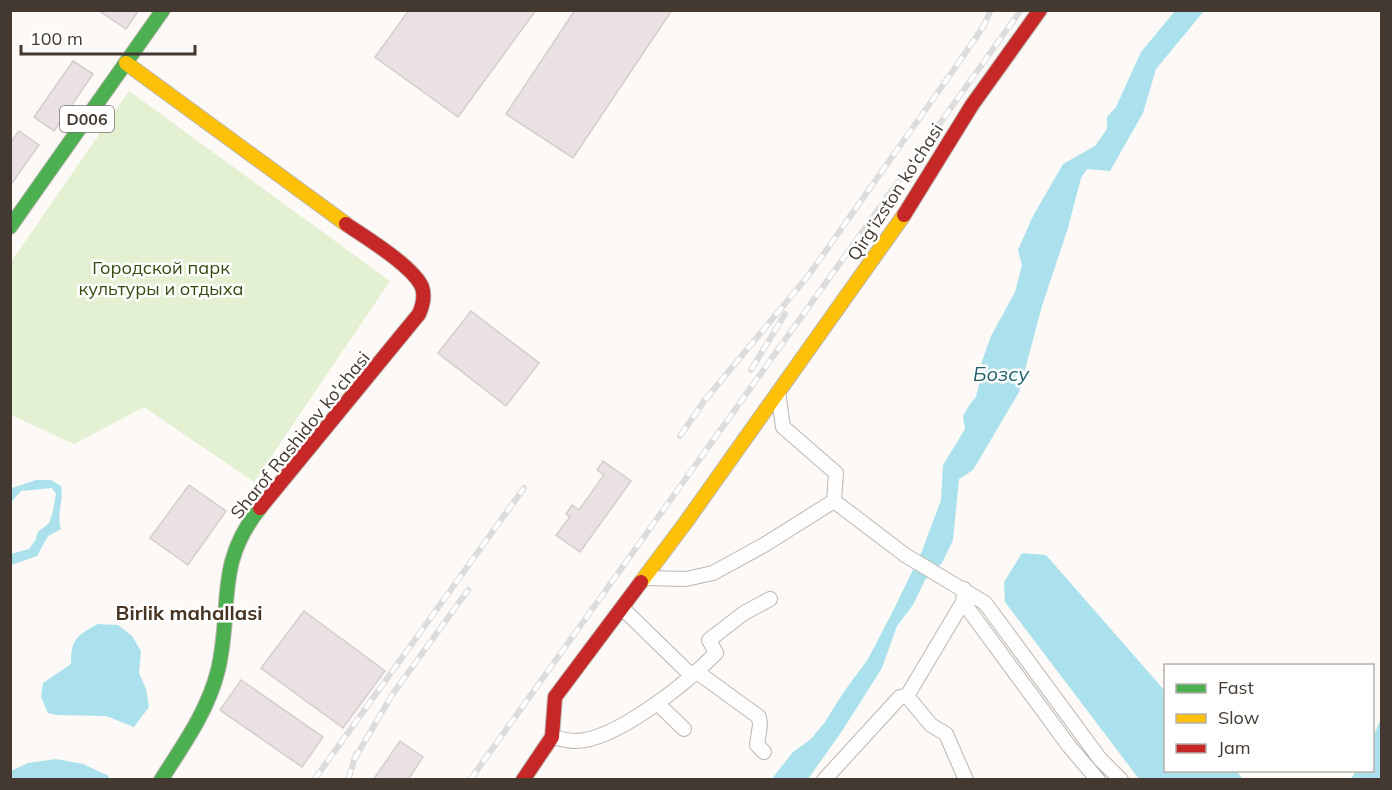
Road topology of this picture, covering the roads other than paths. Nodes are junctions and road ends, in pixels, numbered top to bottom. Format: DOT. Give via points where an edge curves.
graph roads {
  1 [pos="148,10"];
  2 [pos="163,10"];
  3 [pos="1040,10"];
  4 [pos="121,60"];
  5 [pos="10,207"];
  6 [pos="10,227"];
  7 [pos="778,392"];
  8 [pos="834,501"];
  9 [pos="646,578"];
  10 [pos="964,596"];
  11 [pos="770,599"];
  12 [pos="622,608"];
  13 [pos="694,674"];
  14 [pos="907,696"];
  15 [pos="657,704"];
  16 [pos="684,729"];
  17 [pos="552,737"];
  18 [pos="764,752"];
  19 [pos="519,778"];
  20 [pos="161,780"];
  21 [pos="824,780"];
  22 [pos="966,780"];
  23 [pos="1098,780"];
  24 [pos="1121,780"];
  1 -- 4 [label="street, D006"];
  2 -- 4 [label="street, D006"];
  3 -- 7 [label="street, Qirg‘izston ko‘chasi" via="972,105 914,201"];
  4 -- 5 [label="street, D006"];
  4 -- 6 [label="street, D006"];
  4 -- 20 [label="street, Sharof Rashidov ko'chasi" via="403,265 424,288 419,314 243,534 230,566 221,654 213,689"];
  7 -- 8 [label="street" via="783,427 836,473"];
  7 -- 9 [label="street, Qirg‘izston ko‘chasi"];
  8 -- 9 [label="street" via="713,573 686,579"];
  8 -- 10 [label="street" via="905,555 940,574"];
  9 -- 12 [label="street, Qirg‘izston ko‘chasi"];
  10 -- 14 [label="street"];
  10 -- 23 [label="street" via="1069,746"];
  10 -- 24 [label="street" via="985,603 1100,759"];
  11 -- 13 [label="street" via="709,640 716,653"];
  12 -- 13 [label="street"];
  12 -- 17 [label="street, Qirg‘izston ko‘chasi" via="555,697"];
  13 -- 15 [label="street"];
  13 -- 18 [label="street" via="759,717 757,745"];
  14 -- 21 [label="street" via="900,697"];
  14 -- 22 [label="street" via="931,725 946,735"];
  15 -- 16 [label="street"];
  15 -- 17 [label="street" via="614,731 576,741"];
  17 -- 19 [label="street"];
}
